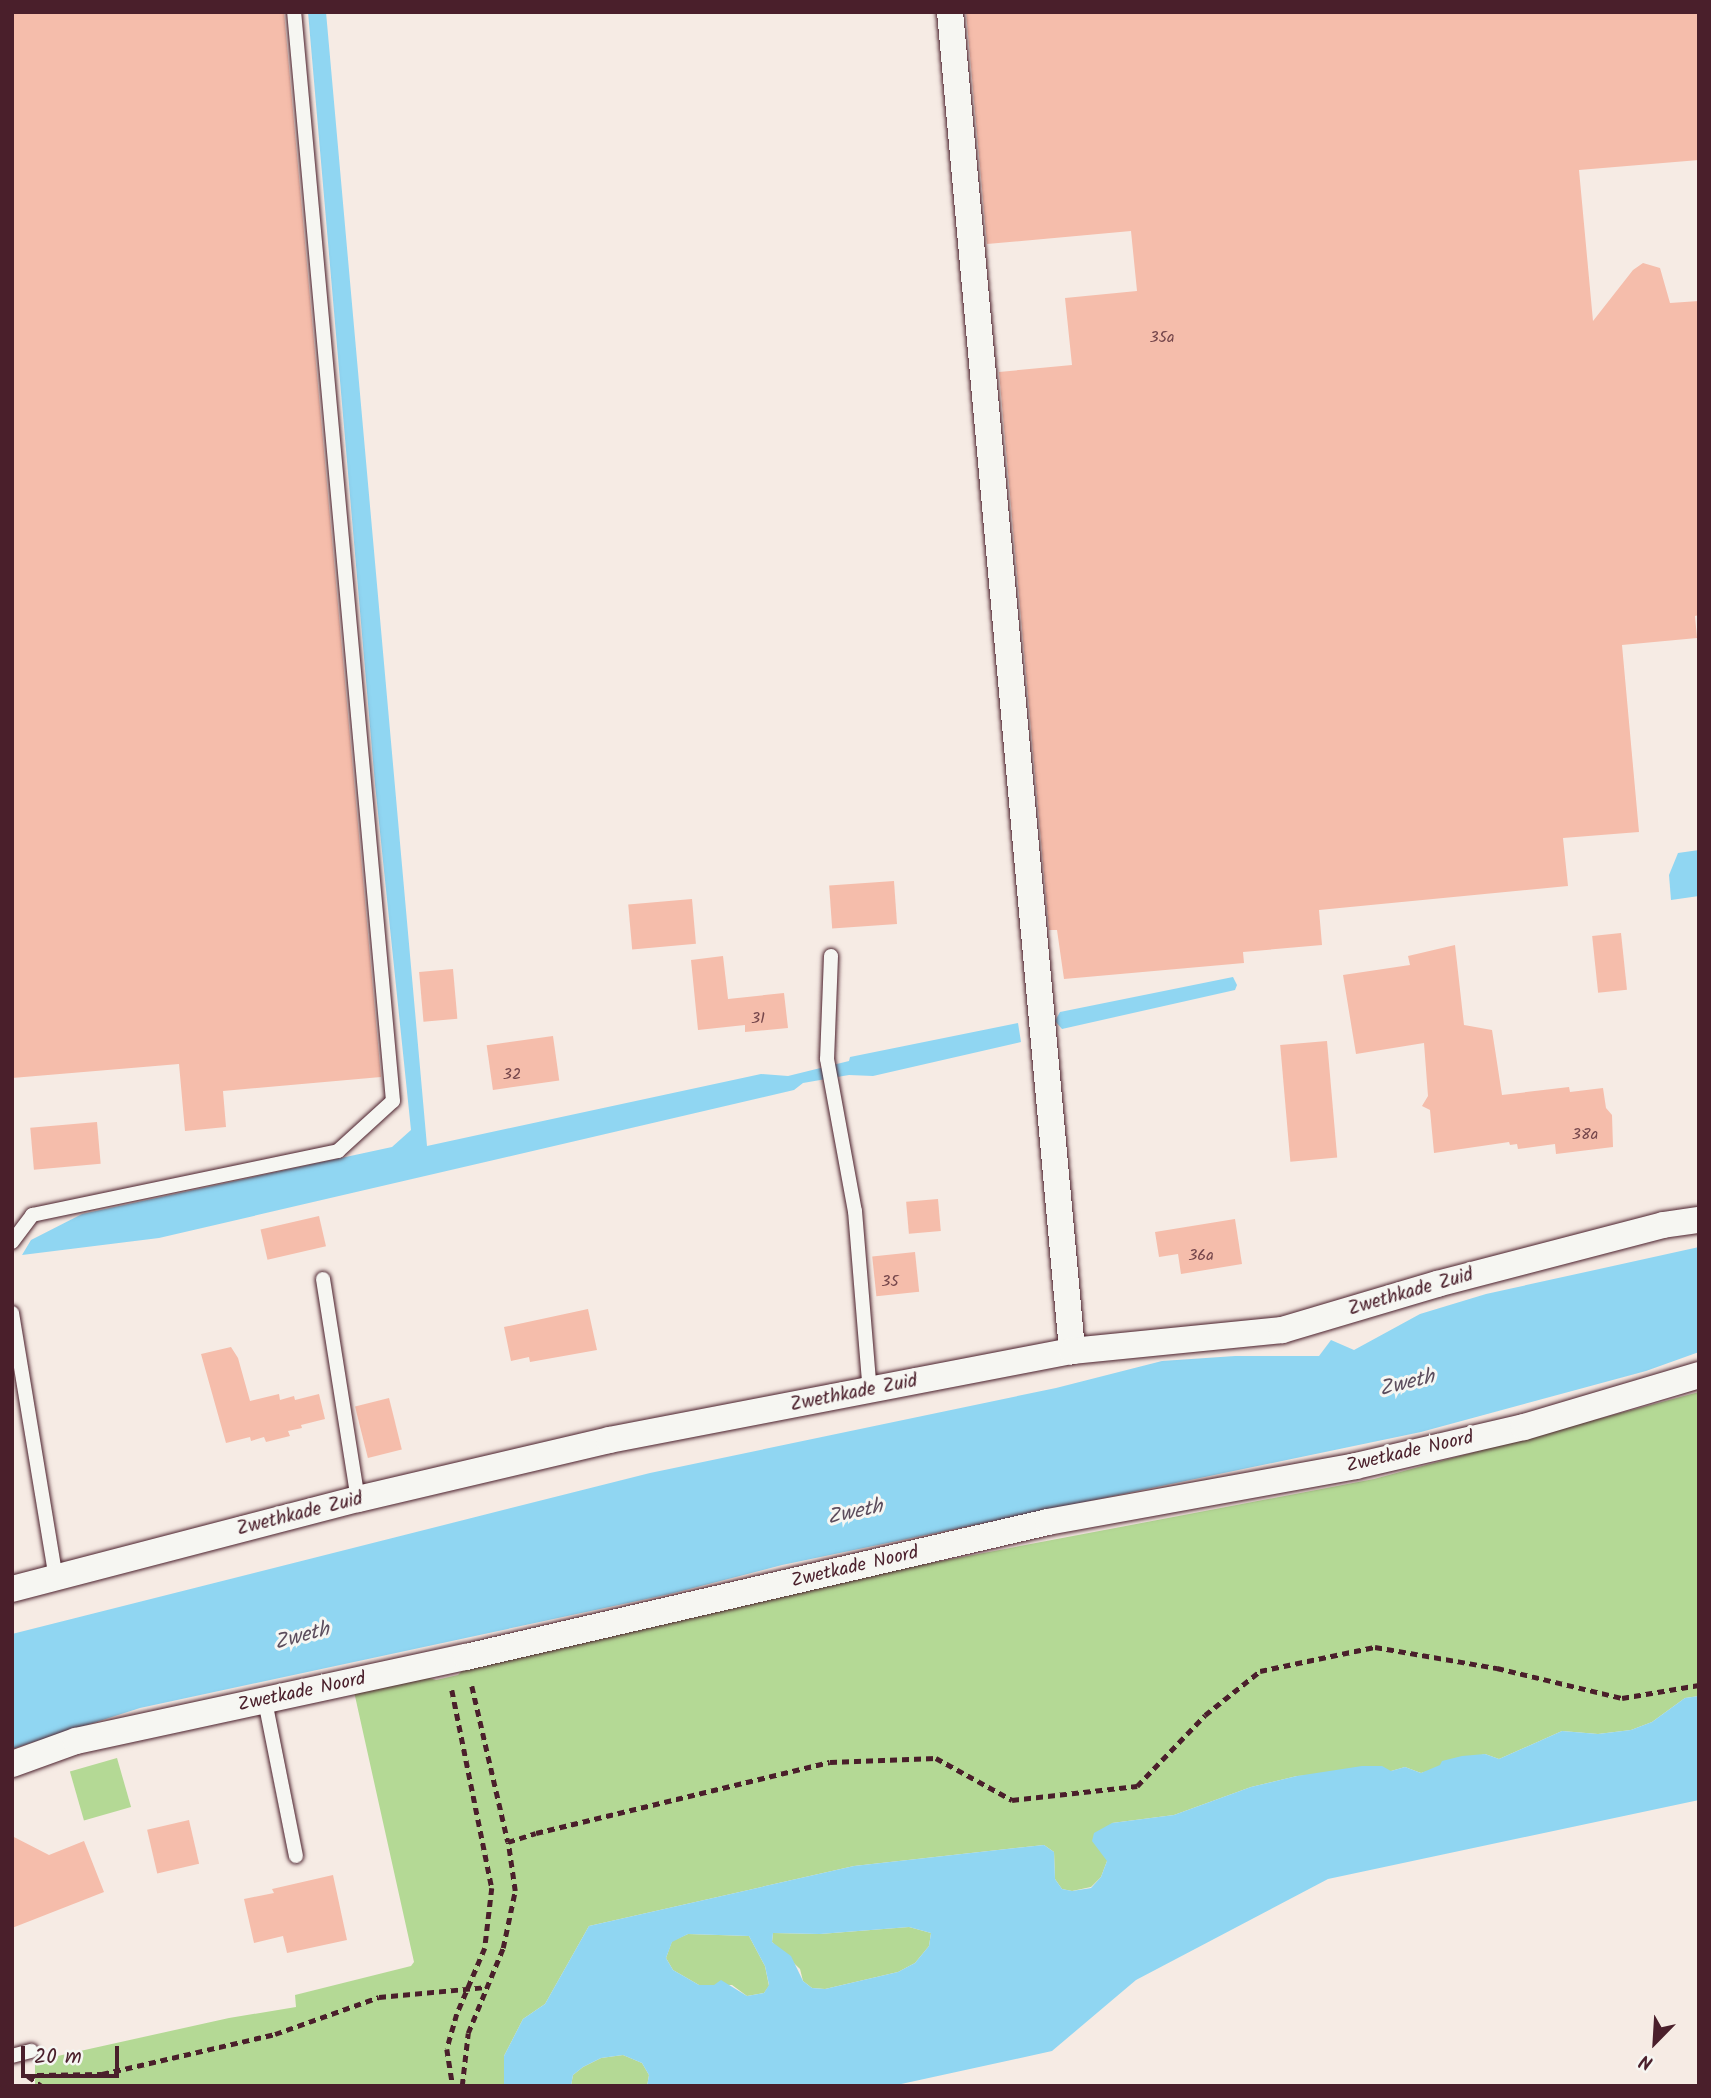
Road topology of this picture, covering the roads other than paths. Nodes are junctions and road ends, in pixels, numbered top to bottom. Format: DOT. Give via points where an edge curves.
graph roads {
  1 [pos="294,12"];
  2 [pos="950,12"];
  3 [pos="831,956"];
  4 [pos="1699,1220"];
  5 [pos="12,1242"];
  6 [pos="323,1279"];
  7 [pos="12,1313"];
  8 [pos="1072,1351"];
  9 [pos="1699,1375"];
  10 [pos="870,1392"];
  11 [pos="358,1499"];
  12 [pos="56,1578"];
  13 [pos="12,1589"];
  14 [pos="265,1701"];
  15 [pos="12,1764"];
  16 [pos="296,1856"];
  17 [pos="31,2051"];
  18 [pos="12,2056"];
  1 -- 5 [label="lane" via="393,1101 338,1151 32,1215"];
  2 -- 8 [label="street"];
  3 -- 10 [label="lane" via="827,1059 855,1211"];
  4 -- 8 [label="street, Zwethkade Zuid" via="1437,1284 1282,1330"];
  6 -- 11 [label="lane"];
  7 -- 12 [label="lane"];
  8 -- 10 [label="street, Zwethkade Zuid"];
  9 -- 14 [label="street, Zwetkade Noord" via="1524,1427 1356,1466 1048,1522"];
  10 -- 11 [label="street, Zwethkade Zuid" via="608,1440"];
  11 -- 12 [label="street, Zwethkade Zuid"];
  12 -- 13 [label="street, Zwethkade Zuid"];
  14 -- 15 [label="street, Zwetkade Noord" via="76,1741"];
  14 -- 16 [label="lane"];
  17 -- 18 [label="lane"];
}
